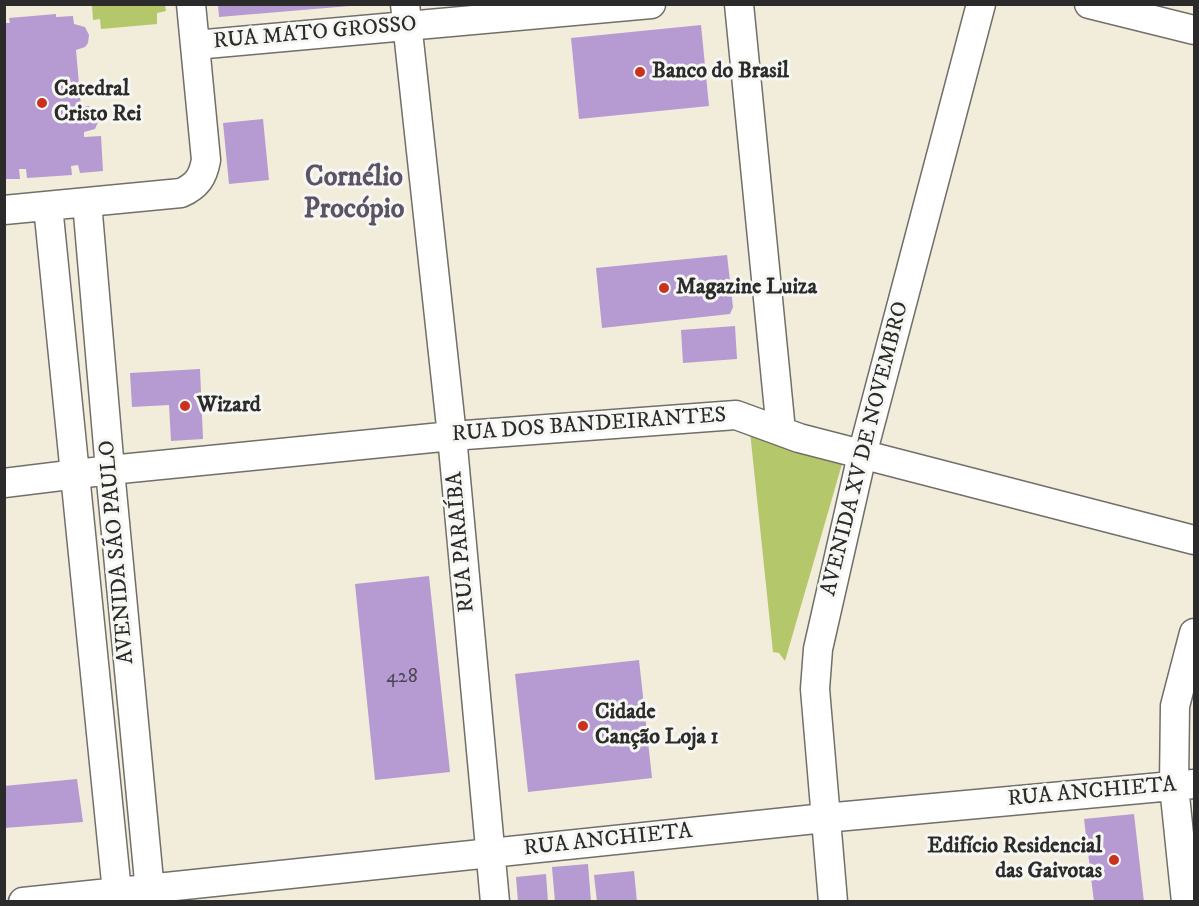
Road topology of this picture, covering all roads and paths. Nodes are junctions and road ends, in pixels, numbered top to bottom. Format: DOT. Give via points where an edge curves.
graph roads {
  1 [pos="191,4"];
  2 [pos="651,4"];
  3 [pos="739,4"];
  4 [pos="981,4"];
  5 [pos="1089,4"];
  6 [pos="407,15"];
  7 [pos="1194,30"];
  8 [pos="195,45"];
  9 [pos="87,202"];
  10 [pos="48,206"];
  11 [pos="4,210"];
  12 [pos="781,431"];
  13 [pos="452,436"];
  14 [pos="862,455"];
  15 [pos="110,470"];
  16 [pos="75,475"];
  17 [pos="4,483"];
  18 [pos="1194,540"];
  19 [pos="1194,633"];
  20 [pos="1184,785"];
  21 [pos="825,818"];
  22 [pos="490,853"];
  23 [pos="151,895"];
  24 [pos="118,896"];
  25 [pos="23,902"];
  26 [pos="495,902"];
  27 [pos="833,902"];
  28 [pos="1186,902"];
  1 -- 8 [label="street"];
  2 -- 6 [label="street, RUA MATO GROSSO"];
  3 -- 12 [label="street"];
  4 -- 14 [label="street, AVENIDA XV DE NOVEMBRO"];
  5 -- 7 [label="street"];
  6 -- 8 [label="street, RUA MATO GROSSO"];
  6 -- 13 [label="street, RUA PARAÍBA"];
  8 -- 9 [label="street" via="206,160 199,181 181,193"];
  9 -- 10 [label="street"];
  9 -- 15 [label="street, AVENIDA SÃO PAULO"];
  10 -- 11 [label="street"];
  10 -- 16 [label="street, AVENIDA SÃO PAULO"];
  12 -- 13 [label="street, RUA DOS BANDEIRANTES" via="736,415"];
  12 -- 14 [label="street, RUA DOS BANDEIRANTES"];
  13 -- 15 [label="street, RUA DOS BANDEIRANTES"];
  13 -- 22 [label="street, RUA PARAÍBA"];
  14 -- 18 [label="street, RUA DOS BANDEIRANTES"];
  14 -- 21 [label="street, AVENIDA XV DE NOVEMBRO" via="818,649 815,689"];
  15 -- 16 [label="street, RUA DOS BANDEIRANTES"];
  15 -- 23 [label="street, AVENIDA SÃO PAULO"];
  16 -- 17 [label="street, RUA DOS BANDEIRANTES"];
  16 -- 24 [label="street, AVENIDA SÃO PAULO"];
  19 -- 20 [label="street" via="1175,706"];
  20 -- 21 [label="street, RUA ANCHIETA"];
  20 -- 28 [label="street"];
  21 -- 22 [label="street, RUA ANCHIETA"];
  21 -- 27 [label="street, AVENIDA XV DE NOVEMBRO"];
  22 -- 23 [label="street, RUA ANCHIETA"];
  22 -- 26 [label="street, RUA PARAÍBA"];
  23 -- 24 [label="street, RUA ANCHIETA"];
  24 -- 25 [label="street, RUA ANCHIETA"];
}
